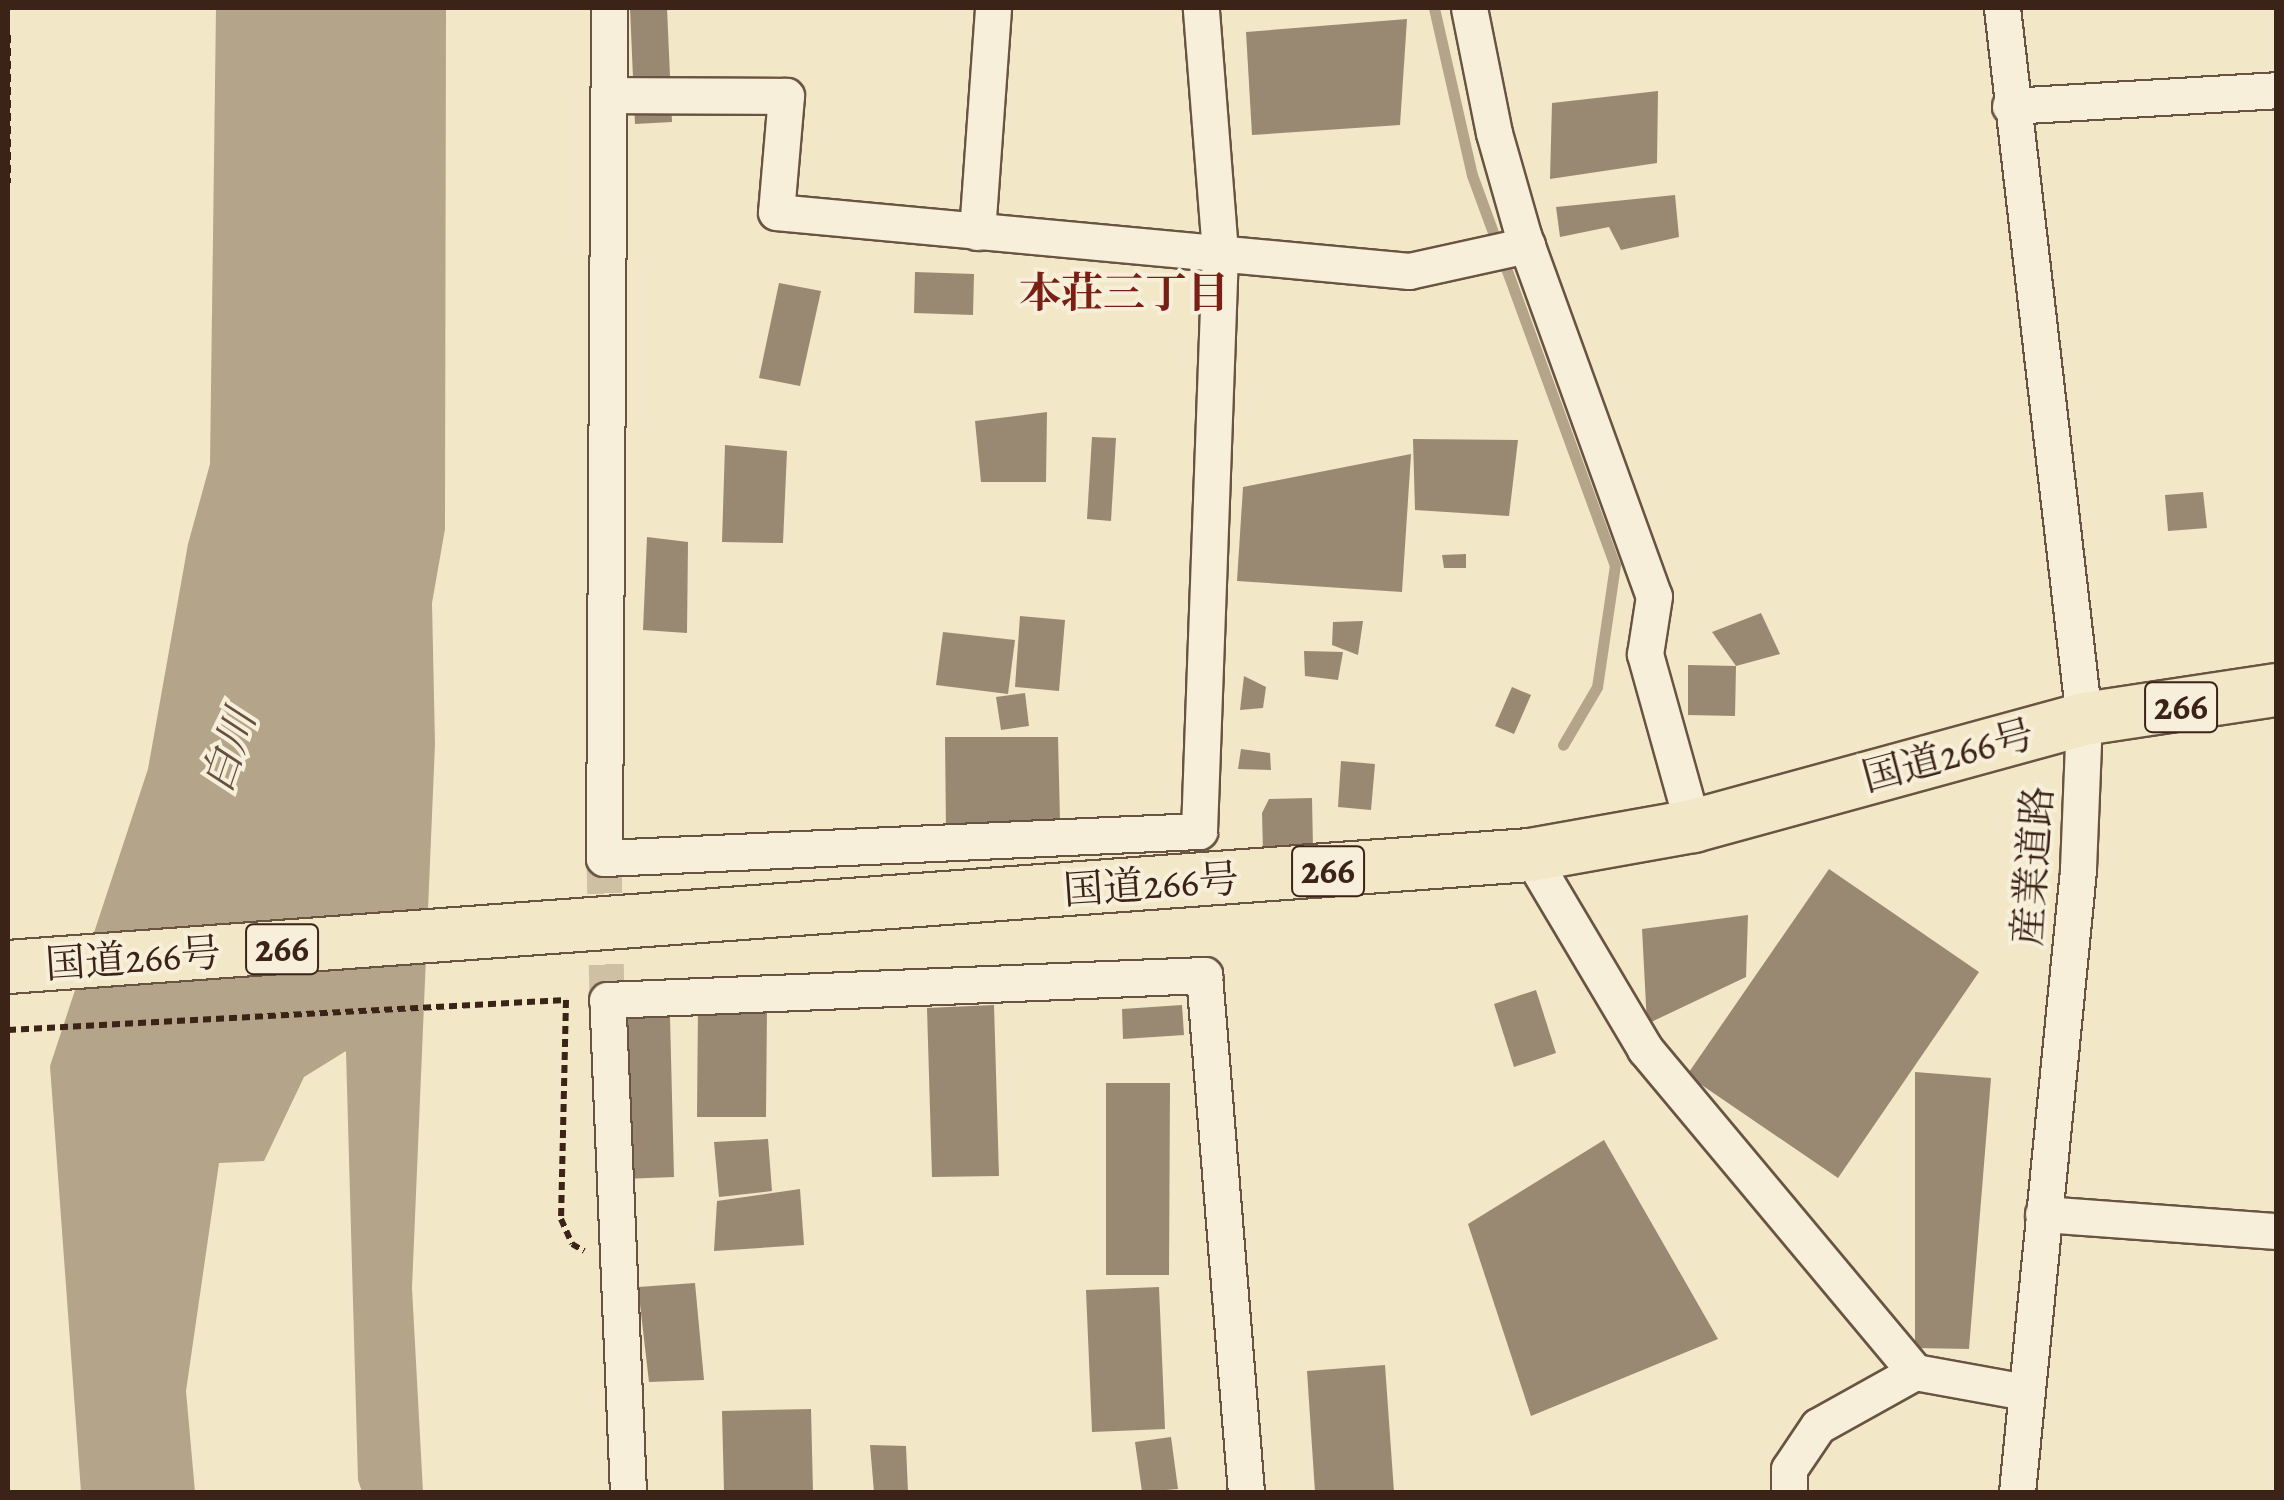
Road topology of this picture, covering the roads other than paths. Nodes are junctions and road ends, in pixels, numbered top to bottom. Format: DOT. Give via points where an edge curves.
graph roads {
  1 [pos="609,8"];
  2 [pos="993,8"];
  3 [pos="1201,8"];
  4 [pos="1469,8"];
  5 [pos="2002,8"];
  6 [pos="2276,90"];
  7 [pos="612,95"];
  8 [pos="2010,106"];
  9 [pos="977,232"];
  10 [pos="1527,245"];
  11 [pos="1220,252"];
  12 [pos="2276,690"];
  13 [pos="2084,719"];
  14 [pos="1693,826"];
  15 [pos="1530,855"];
  16 [pos="8,967"];
  17 [pos="2043,1214"];
  18 [pos="2276,1231"];
  19 [pos="1916,1372"];
  20 [pos="2025,1392"];
  21 [pos="628,1492"];
  22 [pos="1246,1492"];
  23 [pos="1789,1492"];
  24 [pos="2017,1492"];
  1 -- 7 [label="street"];
  2 -- 9 [label="street"];
  3 -- 11 [label="street"];
  4 -- 10 [label="street" via="1494,133"];
  5 -- 8 [label="street, 産業道路"];
  6 -- 8 [label="street"];
  7 -- 9 [label="street" via="786,96 776,212"];
  7 -- 11 [label="street" via="604,858 1198,831"];
  8 -- 13 [label="street, 産業道路"];
  9 -- 11 [label="street"];
  10 -- 11 [label="street" via="1408,271"];
  10 -- 14 [label="street" via="1654,596 1645,654"];
  12 -- 13 [label="highway, 国道266号 / 266"];
  13 -- 14 [label="highway, 国道266号 / 266"];
  13 -- 17 [label="street, 産業道路" via="2078,870"];
  14 -- 15 [label="highway, 国道266号 / 266"];
  15 -- 16 [label="highway, 国道266号 / 266"];
  15 -- 19 [label="street" via="1645,1049"];
  17 -- 18 [label="street"];
  17 -- 20 [label="street, 産業道路"];
  19 -- 20 [label="street"];
  19 -- 23 [label="street" via="1818,1426 1790,1469"];
  20 -- 24 [label="street, 産業道路"];
  21 -- 22 [label="street" via="607,1000 1204,974"];
}
